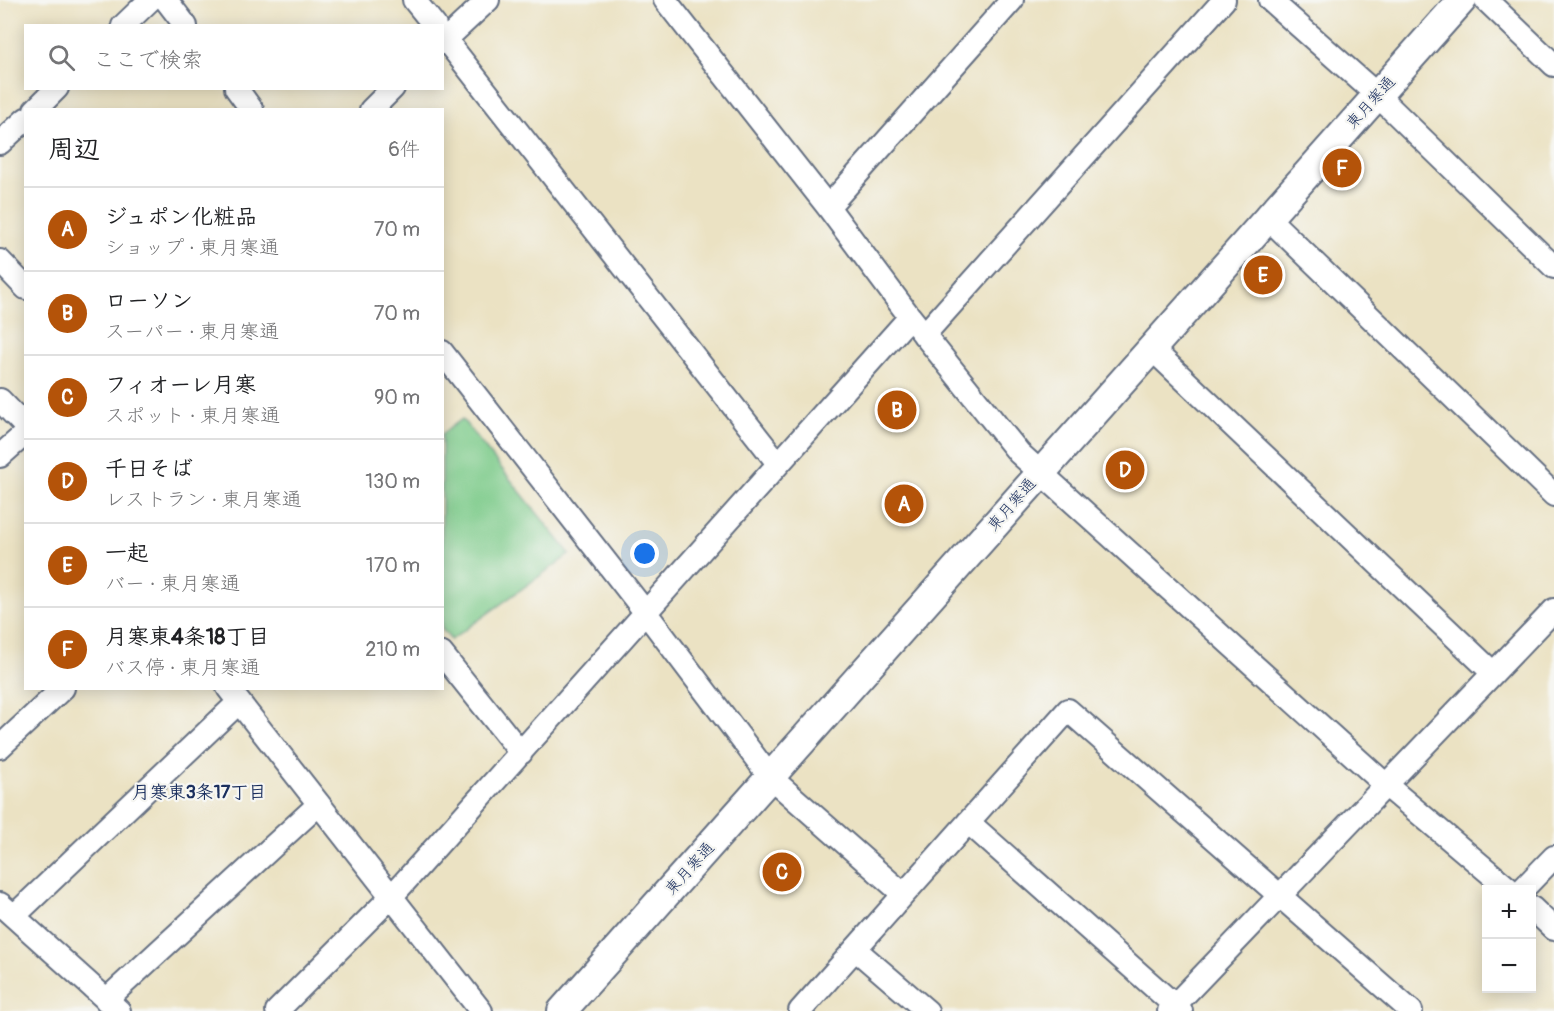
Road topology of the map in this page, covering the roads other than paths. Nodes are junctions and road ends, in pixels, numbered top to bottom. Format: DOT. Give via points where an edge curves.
graph roads {
  1 [pos="150,0"];
  2 [pos="166,0"];
  3 [pos="414,0"];
  4 [pos="488,0"];
  5 [pos="1012,0"];
  6 [pos="1224,0"];
  7 [pos="1270,0"];
  8 [pos="1462,0"];
  9 [pos="1486,0"];
  10 [pos="670,2"];
  11 [pos="125,24"];
  12 [pos="184,24"];
  13 [pos="432,24"];
  14 [pos="444,34"];
  15 [pos="444,40"];
  16 [pos="1554,65"];
  17 [pos="55,90"];
  18 [pos="237,90"];
  19 [pos="391,90"];
  20 [pos="1376,94"];
  21 [pos="37,108"];
  22 [pos="251,108"];
  23 [pos="373,108"];
  24 [pos="24,121"];
  25 [pos="0,143"];
  26 [pos="828,207"];
  27 [pos="1268,218"];
  28 [pos="0,261"];
  29 [pos="1554,267"];
  30 [pos="24,286"];
  31 [pos="910,317"];
  32 [pos="924,334"];
  33 [pos="1152,349"];
  34 [pos="444,355"];
  35 [pos="0,400"];
  36 [pos="24,425"];
  37 [pos="24,435"];
  38 [pos="0,456"];
  39 [pos="777,462"];
  40 [pos="1039,473"];
  41 [pos="1554,495"];
  42 [pos="1554,610"];
  43 [pos="646,613"];
  44 [pos="444,657"];
  45 [pos="1492,672"];
  46 [pos="61,690"];
  47 [pos="234,695"];
  48 [pos="0,747"];
  49 [pos="521,753"];
  50 [pos="770,777"];
  51 [pos="1387,786"];
  52 [pos="319,804"];
  53 [pos="968,822"];
  54 [pos="1554,857"];
  55 [pos="1504,885"];
  56 [pos="1527,885"];
  57 [pos="902,893"];
  58 [pos="1280,894"];
  59 [pos="392,896"];
  60 [pos="7,910"];
  61 [pos="1536,912"];
  62 [pos="1554,929"];
  63 [pos="855,949"];
  64 [pos="113,1006"];
  65 [pos="1175,1009"];
  66 [pos="277,1011"];
  67 [pos="481,1011"];
  68 [pos="562,1011"];
  69 [pos="800,1011"];
  70 [pos="927,1011"];
  71 [pos="1412,1011"];
  1 -- 11 [label="street"];
  2 -- 12 [label="street"];
  3 -- 13 [label="street"];
  4 -- 14 [label="street"];
  5 -- 26 [label="street"];
  6 -- 32 [label="street"];
  7 -- 20 [label="street"];
  8 -- 20 [label="street, 東月寒通"];
  9 -- 16 [label="street"];
  10 -- 26 [label="street"];
  15 -- 39 [label="street"];
  17 -- 21 [label="street"];
  18 -- 22 [label="street"];
  19 -- 23 [label="street"];
  20 -- 27 [label="street, 東月寒通"];
  20 -- 29 [label="street"];
  24 -- 25 [label="street"];
  26 -- 31 [label="street"];
  27 -- 33 [label="street, 東月寒通"];
  27 -- 41 [label="street"];
  28 -- 30 [label="street"];
  31 -- 32 [label="street"];
  31 -- 39 [label="street"];
  32 -- 40 [label="street"];
  33 -- 40 [label="street, 東月寒通"];
  33 -- 45 [label="street"];
  34 -- 43 [label="street"];
  35 -- 36 [label="street"];
  37 -- 38 [label="street"];
  39 -- 43 [label="street"];
  40 -- 50 [label="street, 東月寒通"];
  40 -- 51 [label="street"];
  42 -- 45 [label="street"];
  43 -- 49 [label="street"];
  43 -- 50 [label="street"];
  44 -- 49 [label="street"];
  45 -- 51 [label="street"];
  46 -- 48 [label="street"];
  47 -- 52 [label="street"];
  47 -- 60 [label="street"];
  49 -- 59 [label="street"];
  50 -- 57 [label="street"];
  50 -- 68 [label="street, 東月寒通"];
  51 -- 55 [label="street"];
  51 -- 58 [label="street"];
  52 -- 59 [label="street"];
  52 -- 64 [label="street"];
  53 -- 57 [label="street"];
  53 -- 58 [label="street" via="1068,710"];
  53 -- 65 [label="street"];
  54 -- 56 [label="street"];
  57 -- 63 [label="street"];
  58 -- 65 [label="street"];
  58 -- 71 [label="street"];
  59 -- 66 [label="street"];
  59 -- 67 [label="street"];
  60 -- 64 [label="street"];
  61 -- 62 [label="street"];
  63 -- 69 [label="street"];
  63 -- 70 [label="street"];
}
